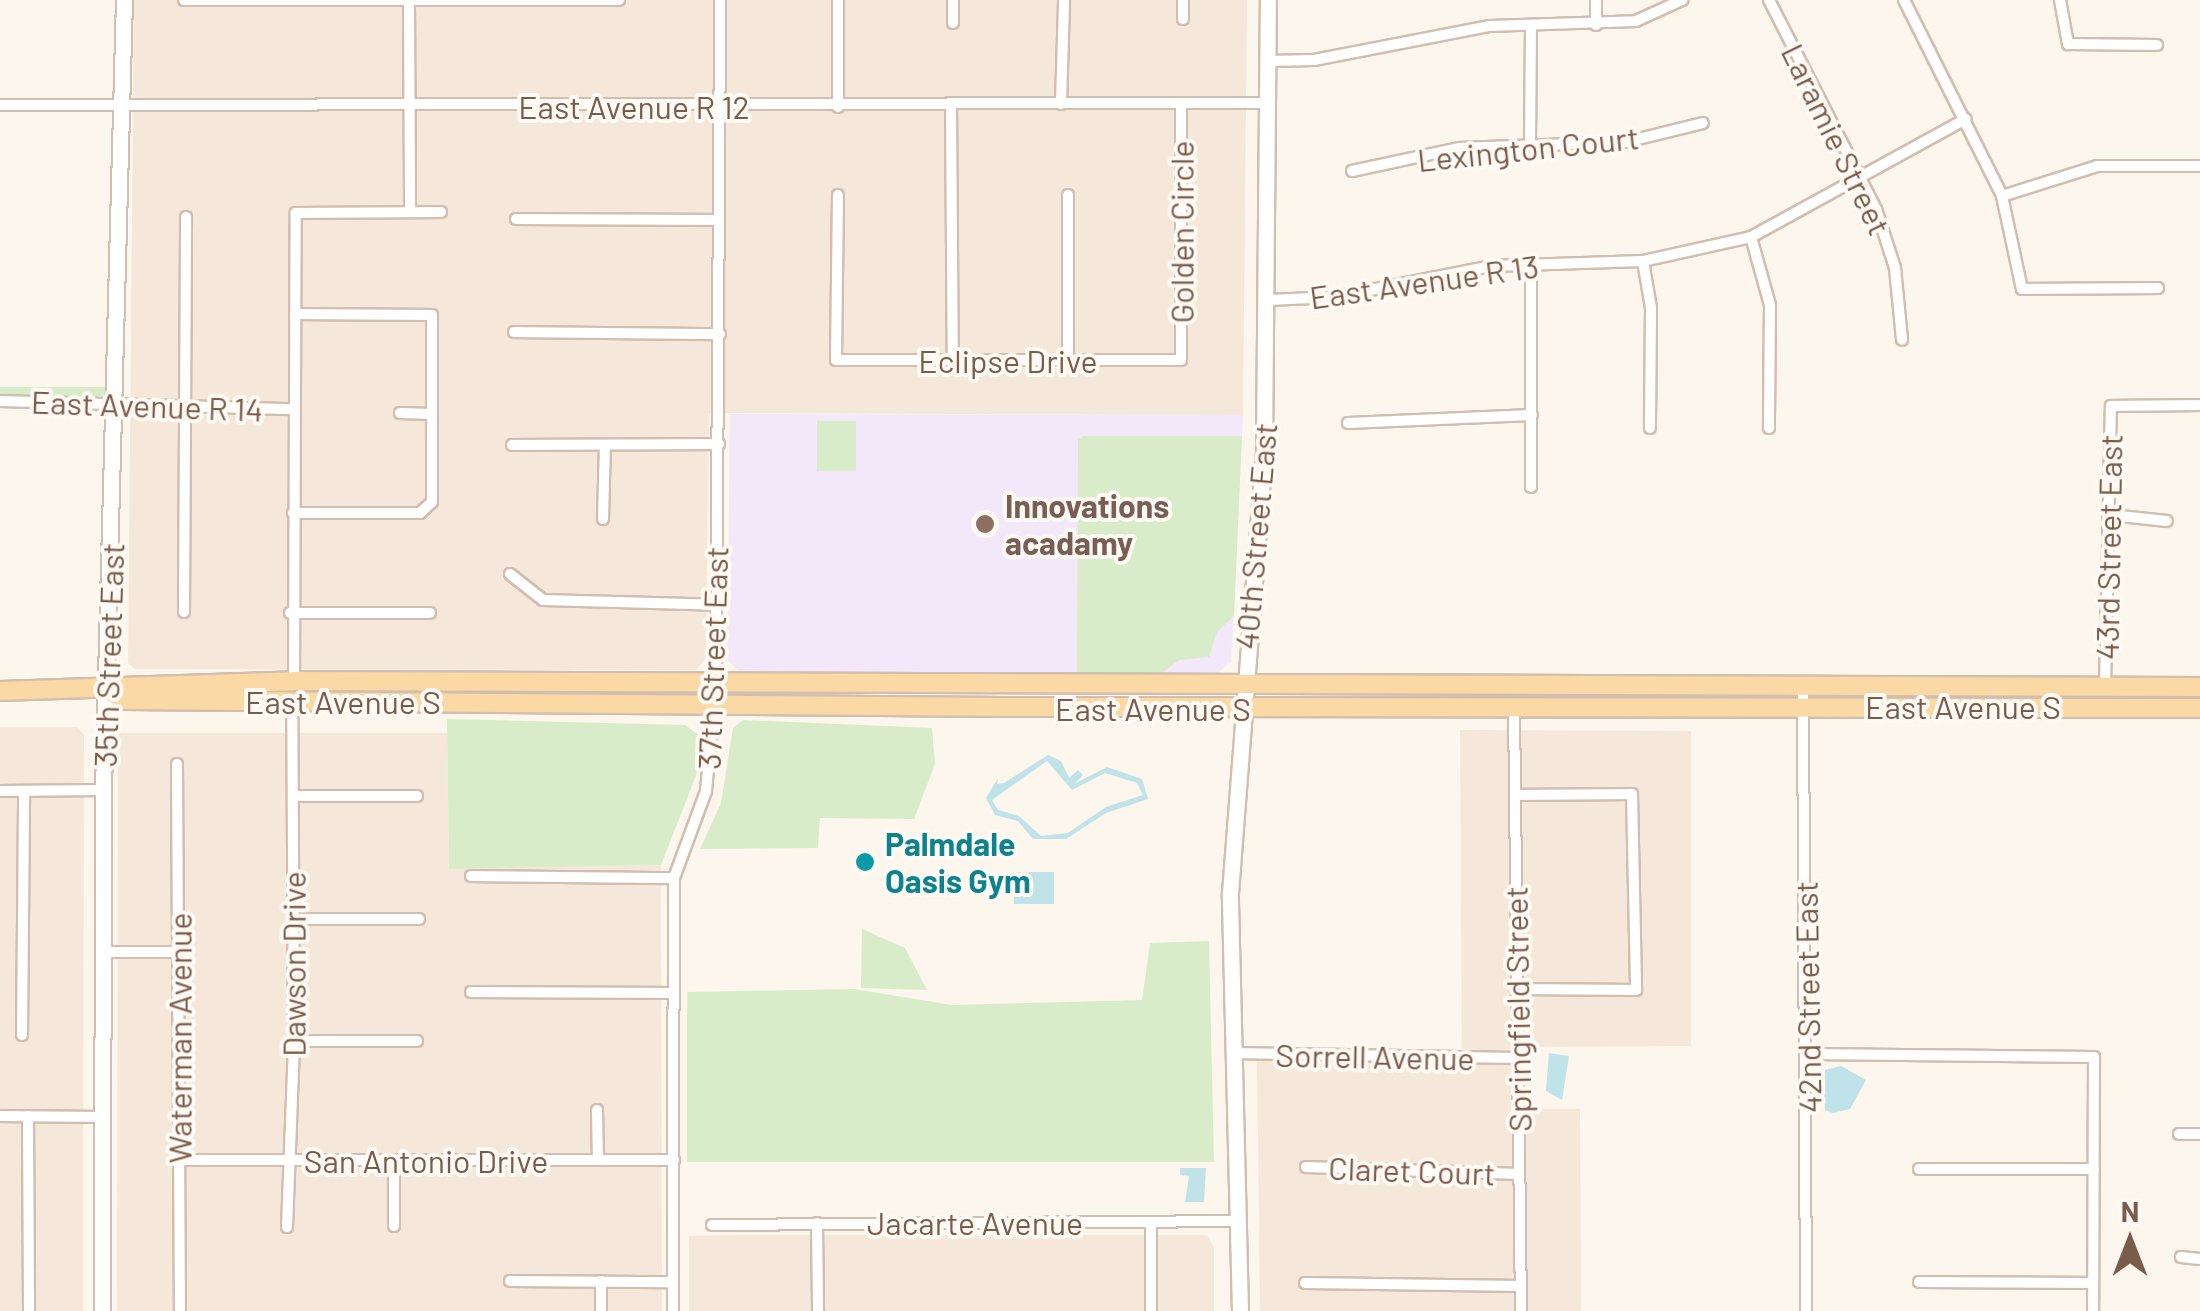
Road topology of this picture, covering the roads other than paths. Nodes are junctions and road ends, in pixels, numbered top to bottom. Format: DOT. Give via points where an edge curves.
graph roads {
  1 [pos="124,0"];
  2 [pos="720,0"];
  3 [pos="838,0"];
  4 [pos="954,0"];
  5 [pos="1064,0"];
  6 [pos="1183,0"];
  7 [pos="1268,0"];
  8 [pos="1596,0"];
  9 [pos="1682,0"];
  10 [pos="1769,0"];
  11 [pos="1904,0"];
  12 [pos="2060,0"];
  13 [pos="184,2"];
  14 [pos="484,2"];
  15 [pos="619,2"];
  16 [pos="409,4"];
  17 [pos="1183,19"];
  18 [pos="954,23"];
  19 [pos="1531,25"];
  20 [pos="1596,25"];
  21 [pos="2156,45"];
  22 [pos="1267,61"];
  23 [pos="1267,103"];
  24 [pos="1060,104"];
  25 [pos="1181,104"];
  26 [pos="0,105"];
  27 [pos="951,105"];
  28 [pos="124,106"];
  29 [pos="408,106"];
  30 [pos="719,106"];
  31 [pos="838,106"];
  32 [pos="1966,119"];
  33 [pos="1704,123"];
  34 [pos="1530,142"];
  35 [pos="2200,166"];
  36 [pos="1352,171"];
  37 [pos="1861,178"];
  38 [pos="838,195"];
  39 [pos="1068,195"];
  40 [pos="2002,196"];
  41 [pos="410,212"];
  42 [pos="440,212"];
  43 [pos="186,218"];
  44 [pos="516,219"];
  45 [pos="718,220"];
  46 [pos="1751,236"];
  47 [pos="1643,262"];
  48 [pos="1531,264"];
  49 [pos="2158,288"];
  50 [pos="1268,300"];
  51 [pos="296,314"];
  52 [pos="514,332"];
  53 [pos="720,334"];
  54 [pos="1902,340"];
  55 [pos="953,360"];
  56 [pos="1068,360"];
  57 [pos="1181,360"];
  58 [pos="117,400"];
  59 [pos="0,401"];
  60 [pos="186,402"];
  61 [pos="2200,405"];
  62 [pos="294,410"];
  63 [pos="400,413"];
  64 [pos="431,414"];
  65 [pos="1532,415"];
  66 [pos="1348,423"];
  67 [pos="1650,428"];
  68 [pos="1769,428"];
  69 [pos="606,444"];
  70 [pos="718,444"];
  71 [pos="512,445"];
  72 [pos="1531,487"];
  73 [pos="292,513"];
  74 [pos="2111,515"];
  75 [pos="603,519"];
  76 [pos="2168,521"];
  77 [pos="510,574"];
  78 [pos="717,605"];
  79 [pos="184,612"];
  80 [pos="290,613"];
  81 [pos="430,613"];
  82 [pos="294,681"];
  83 [pos="716,683"];
  84 [pos="1245,684"];
  85 [pos="1802,684"];
  86 [pos="2104,687"];
  87 [pos="2200,687"];
  88 [pos="0,690"];
  89 [pos="109,691"];
  90 [pos="292,701"];
  91 [pos="715,704"];
  92 [pos="1803,705"];
  93 [pos="1514,706"];
  94 [pos="1242,708"];
  95 [pos="2200,708"];
  96 [pos="176,764"];
  97 [pos="103,790"];
  98 [pos="0,791"];
  99 [pos="24,791"];
  100 [pos="1515,795"];
  101 [pos="293,796"];
  102 [pos="417,796"];
  103 [pos="472,876"];
  104 [pos="674,878"];
  105 [pos="293,919"];
  106 [pos="419,919"];
  107 [pos="102,952"];
  108 [pos="178,952"];
  109 [pos="1517,989"];
  110 [pos="471,992"];
  111 [pos="674,993"];
  112 [pos="22,1035"];
  113 [pos="294,1041"];
  114 [pos="417,1041"];
  115 [pos="1232,1053"];
  116 [pos="1809,1054"];
  117 [pos="1517,1058"];
  118 [pos="597,1110"];
  119 [pos="0,1116"];
  120 [pos="28,1116"];
  121 [pos="100,1117"];
  122 [pos="2179,1134"];
  123 [pos="2200,1134"];
  124 [pos="180,1160"];
  125 [pos="285,1160"];
  126 [pos="394,1160"];
  127 [pos="598,1160"];
  128 [pos="674,1160"];
  129 [pos="1306,1167"];
  130 [pos="1919,1169"];
  131 [pos="2094,1170"];
  132 [pos="1519,1174"];
  133 [pos="1238,1221"];
  134 [pos="817,1222"];
  135 [pos="1151,1222"];
  136 [pos="712,1225"];
  137 [pos="394,1226"];
  138 [pos="287,1227"];
  139 [pos="2181,1257"];
  140 [pos="2200,1259"];
  141 [pos="510,1281"];
  142 [pos="601,1282"];
  143 [pos="673,1282"];
  144 [pos="1919,1282"];
  145 [pos="1305,1283"];
  146 [pos="2092,1284"];
  147 [pos="1521,1286"];
  148 [pos="30,1311"];
  149 [pos="102,1311"];
  150 [pos="180,1311"];
  151 [pos="601,1311"];
  152 [pos="673,1311"];
  153 [pos="818,1311"];
  154 [pos="1151,1311"];
  155 [pos="1240,1311"];
  156 [pos="1521,1311"];
  157 [pos="1806,1311"];
  158 [pos="2094,1311"];
  1 -- 28 [label="main road, 35th Street East"];
  2 -- 30 [label="street, 37th Street East"];
  3 -- 31 [label="street"];
  4 -- 18 [label="street"];
  5 -- 24 [label="street"];
  6 -- 17 [label="street"];
  7 -- 22 [label="main road, 40th Street East"];
  8 -- 20 [label="street"];
  9 -- 20 [label="street" via="1636,21"];
  10 -- 37 [label="street, Laramie Street"];
  11 -- 32 [label="street"];
  12 -- 21 [label="street" via="2068,44"];
  13 -- 16 [label="street"];
  14 -- 15 [label="street"];
  14 -- 16 [label="street"];
  16 -- 29 [label="street"];
  19 -- 20 [label="street"];
  19 -- 22 [label="street" via="1440,32 1314,60"];
  19 -- 34 [label="street"];
  22 -- 23 [label="main road, 40th Street East"];
  23 -- 25 [label="street, East Avenue R 12"];
  23 -- 50 [label="main road, 40th Street East"];
  24 -- 25 [label="street, East Avenue R 12"];
  24 -- 27 [label="street, East Avenue R 12"];
  25 -- 57 [label="street, Golden Circle"];
  26 -- 28 [label="street, East Avenue R 12"];
  27 -- 31 [label="street, East Avenue R 12"];
  27 -- 55 [label="street"];
  28 -- 29 [label="street, East Avenue R 12"];
  28 -- 58 [label="main road, 35th Street East"];
  29 -- 30 [label="street, East Avenue R 12"];
  29 -- 41 [label="street"];
  30 -- 31 [label="street, East Avenue R 12"];
  30 -- 45 [label="street, 37th Street East"];
  32 -- 37 [label="street, East Avenue R 13"];
  32 -- 40 [label="street"];
  33 -- 34 [label="street, Lexington Court" via="1626,142"];
  34 -- 36 [label="street, Lexington Court" via="1459,148"];
  35 -- 40 [label="street" via="2097,166"];
  37 -- 46 [label="street, East Avenue R 13"];
  37 -- 54 [label="street, Laramie Street" via="1896,268"];
  38 -- 55 [label="street, Eclipse Drive" via="836,360"];
  39 -- 56 [label="street"];
  40 -- 49 [label="street" via="2022,289"];
  41 -- 42 [label="street"];
  41 -- 51 [label="street" via="296,213"];
  43 -- 60 [label="street"];
  44 -- 45 [label="street"];
  45 -- 53 [label="street, 37th Street East"];
  46 -- 47 [label="street, East Avenue R 13"];
  46 -- 68 [label="street" via="1770,305"];
  47 -- 48 [label="street, East Avenue R 13"];
  47 -- 67 [label="street" via="1651,308"];
  48 -- 50 [label="street, East Avenue R 13" via="1336,297"];
  48 -- 65 [label="street"];
  50 -- 84 [label="main road, 40th Street East"];
  51 -- 62 [label="street"];
  51 -- 64 [label="street" via="432,315"];
  52 -- 53 [label="street"];
  53 -- 70 [label="street, 37th Street East"];
  55 -- 56 [label="street, Eclipse Drive"];
  56 -- 57 [label="street, Eclipse Drive"];
  58 -- 59 [label="street, East Avenue R 14"];
  58 -- 60 [label="street, East Avenue R 14"];
  58 -- 89 [label="main road, 35th Street East"];
  60 -- 62 [label="street, East Avenue R 14"];
  60 -- 79 [label="street"];
  61 -- 74 [label="street, 43rd Street East" via="2110,406"];
  62 -- 73 [label="street"];
  63 -- 64 [label="street"];
  64 -- 73 [label="street" via="432,502 420,513"];
  65 -- 66 [label="street"];
  65 -- 72 [label="street"];
  69 -- 70 [label="street"];
  69 -- 71 [label="street"];
  69 -- 75 [label="street"];
  70 -- 78 [label="street, 37th Street East"];
  73 -- 80 [label="street"];
  74 -- 76 [label="street"];
  74 -- 86 [label="street, 43rd Street East"];
  77 -- 78 [label="street" via="543,600"];
  78 -- 83 [label="street, 37th Street East"];
  80 -- 81 [label="street"];
  80 -- 82 [label="street"];
  82 -- 83 [label="main road, East Avenue S"];
  82 -- 89 [label="main road, East Avenue S" via="128,682"];
  83 -- 84 [label="main road, East Avenue S"];
  83 -- 91 [label="street, 37th Street East"];
  84 -- 85 [label="main road, East Avenue S"];
  84 -- 94 [label="main road, 40th Street East"];
  85 -- 86 [label="main road, East Avenue S"];
  85 -- 92 [label="street, 42nd Street East"];
  86 -- 87 [label="main road, East Avenue S"];
  88 -- 89 [label="main road, East Avenue S"];
  89 -- 90 [label="main road, East Avenue S" via="124,700"];
  89 -- 97 [label="main road, 35th Street East"];
  90 -- 91 [label="main road, East Avenue S"];
  90 -- 101 [label="street, Dawson Drive"];
  91 -- 94 [label="main road, East Avenue S"];
  91 -- 104 [label="street, 37th Street East" via="706,791"];
  92 -- 93 [label="main road, East Avenue S"];
  92 -- 95 [label="main road, East Avenue S"];
  92 -- 116 [label="street, 42nd Street East"];
  93 -- 94 [label="main road, East Avenue S"];
  93 -- 100 [label="street, Springfield Street"];
  94 -- 115 [label="main road, 40th Street East" via="1230,893"];
  96 -- 108 [label="street, Waterman Avenue"];
  97 -- 99 [label="street"];
  97 -- 107 [label="main road, 35th Street East"];
  98 -- 99 [label="street"];
  99 -- 112 [label="street"];
  100 -- 109 [label="street, Springfield Street"];
  100 -- 109 [label="street" via="1632,794 1636,990"];
  101 -- 102 [label="street"];
  101 -- 105 [label="street, Dawson Drive"];
  103 -- 104 [label="street"];
  104 -- 111 [label="street, 37th Street East"];
  105 -- 106 [label="street"];
  105 -- 113 [label="street, Dawson Drive"];
  107 -- 108 [label="street"];
  107 -- 121 [label="main road, 35th Street East"];
  108 -- 124 [label="street, Waterman Avenue"];
  109 -- 117 [label="street, Springfield Street"];
  110 -- 111 [label="street"];
  111 -- 128 [label="street, 37th Street East"];
  113 -- 114 [label="street"];
  113 -- 125 [label="street, Dawson Drive"];
  115 -- 117 [label="street, Sorrell Avenue"];
  115 -- 133 [label="main road, 40th Street East"];
  116 -- 131 [label="street" via="2094,1057"];
  116 -- 157 [label="street, 42nd Street East"];
  117 -- 132 [label="street, Springfield Street"];
  118 -- 127 [label="street"];
  119 -- 120 [label="street"];
  120 -- 121 [label="street"];
  120 -- 148 [label="street"];
  121 -- 149 [label="main road, 35th Street East"];
  122 -- 123 [label="street"];
  124 -- 125 [label="street, San Antonio Drive"];
  124 -- 150 [label="street, Waterman Avenue"];
  125 -- 126 [label="street, San Antonio Drive"];
  125 -- 138 [label="street, Dawson Drive"];
  126 -- 127 [label="street, San Antonio Drive"];
  126 -- 137 [label="street"];
  127 -- 128 [label="street, San Antonio Drive"];
  128 -- 143 [label="street, 37th Street East"];
  129 -- 132 [label="street, Claret Court"];
  130 -- 131 [label="street"];
  131 -- 146 [label="street"];
  132 -- 147 [label="street, Springfield Street"];
  133 -- 135 [label="street, Jacarte Avenue"];
  133 -- 155 [label="main road, 40th Street East"];
  134 -- 135 [label="street, Jacarte Avenue"];
  134 -- 136 [label="street, Jacarte Avenue"];
  134 -- 153 [label="street"];
  135 -- 154 [label="street"];
  139 -- 140 [label="street"];
  141 -- 142 [label="street"];
  142 -- 143 [label="street"];
  142 -- 151 [label="street"];
  143 -- 152 [label="street, 37th Street East"];
  144 -- 146 [label="street"];
  145 -- 147 [label="street"];
  146 -- 158 [label="street"];
  147 -- 156 [label="street, Springfield Street"];
}
